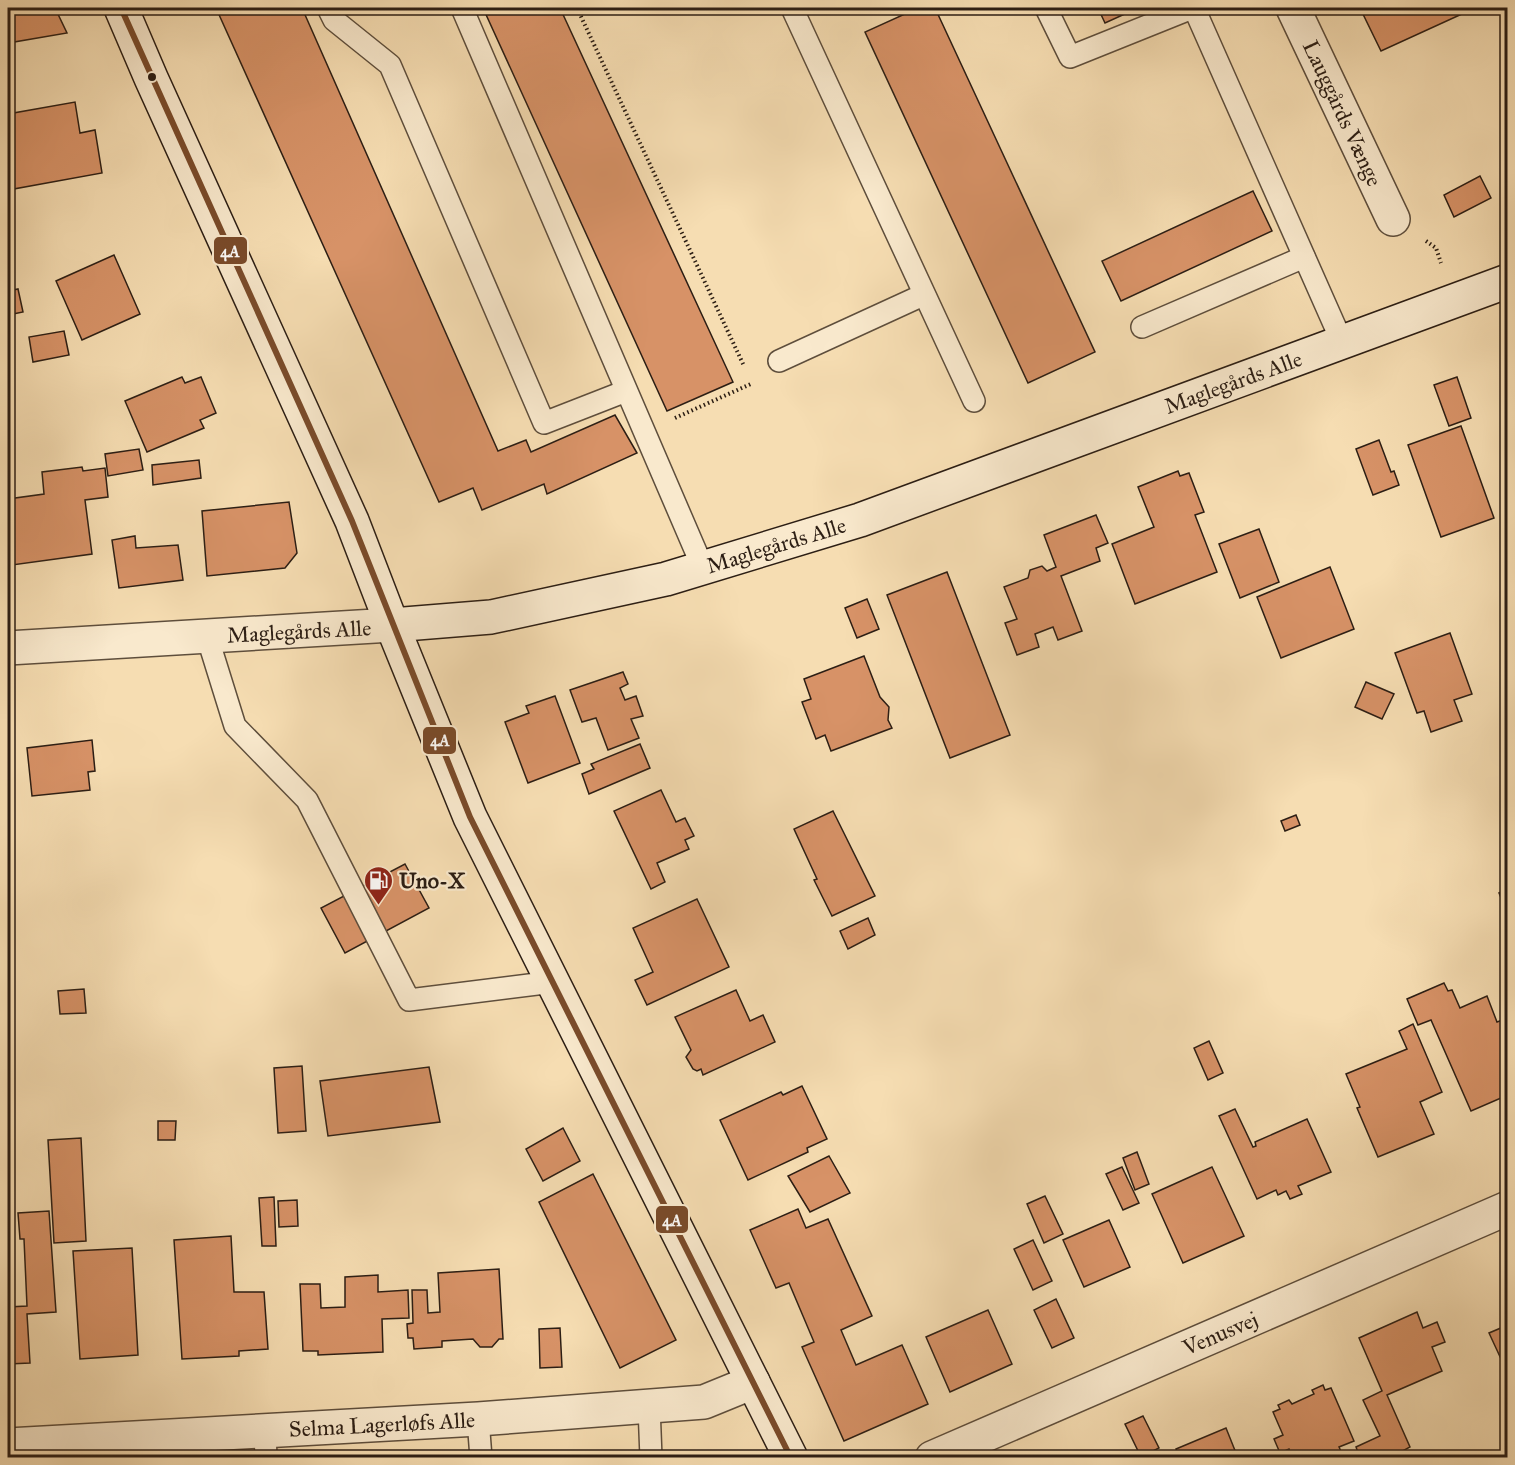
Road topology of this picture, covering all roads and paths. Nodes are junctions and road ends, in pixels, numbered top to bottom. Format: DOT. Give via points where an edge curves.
graph roads {
  1 [pos="121,8"];
  2 [pos="328,8"];
  3 [pos="462,8"];
  4 [pos="577,8"];
  5 [pos="1046,8"];
  6 [pos="1193,8"];
  7 [pos="1293,8"];
  8 [pos="797,9"];
  9 [pos="1393,219"];
  10 [pos="1304,257"];
  11 [pos="1508,281"];
  12 [pos="923,295"];
  13 [pos="1455,301"];
  14 [pos="1142,327"];
  15 [pos="1342,342"];
  16 [pos="779,361"];
  17 [pos="747,372"];
  18 [pos="626,391"];
  19 [pos="974,401"];
  20 [pos="644,432"];
  21 [pos="703,568"];
  22 [pos="392,626"];
  23 [pos="207,636"];
  24 [pos="8,648"];
  25 [pos="553,982"];
  26 [pos="1508,1208"];
  27 [pos="753,1382"];
  28 [pos="649,1406"];
  29 [pos="477,1419"];
  30 [pos="265,1444"];
  31 [pos="8,1445"];
  32 [pos="481,1458"];
  33 [pos="651,1458"];
  34 [pos="791,1458"];
  35 [pos="932,1458"];
  1 -- 22 [label="street" via="352,521"];
  2 -- 18 [label="lane" via="334,20 390,66 544,423"];
  3 -- 18 [label="lane"];
  4 -- 17 [label="path"];
  5 -- 6 [label="lane" via="1071,57"];
  6 -- 10 [label="lane"];
  7 -- 9 [label="street, Lauggårds Vænge"];
  8 -- 12 [label="lane"];
  9 -- 13 [label="path" via="1436,248"];
  10 -- 14 [label="lane"];
  10 -- 15 [label="lane"];
  11 -- 13 [label="street, Maglegårds Alle"];
  12 -- 16 [label="lane"];
  12 -- 19 [label="lane"];
  13 -- 15 [label="street, Maglegårds Alle"];
  15 -- 21 [label="street, Maglegårds Alle" via="860,520"];
  16 -- 20 [label="path" via="761,379"];
  18 -- 20 [label="lane"];
  20 -- 21 [label="lane"];
  21 -- 22 [label="street, Maglegårds Alle" via="491,617"];
  22 -- 23 [label="street, Maglegårds Alle"];
  22 -- 25 [label="street" via="470,817"];
  23 -- 24 [label="street, Maglegårds Alle"];
  23 -- 25 [label="lane" via="235,726 307,800 409,1000"];
  25 -- 27 [label="street"];
  26 -- 35 [label="street, Venusvej"];
  27 -- 28 [label="street, Selma Lagerløfs Alle" via="704,1402"];
  27 -- 34 [label="street"];
  28 -- 29 [label="street, Selma Lagerløfs Alle"];
  28 -- 33 [label="lane"];
  29 -- 30 [label="street, Selma Lagerløfs Alle"];
  29 -- 32 [label="lane"];
  30 -- 31 [label="street, Selma Lagerløfs Alle"];
}
